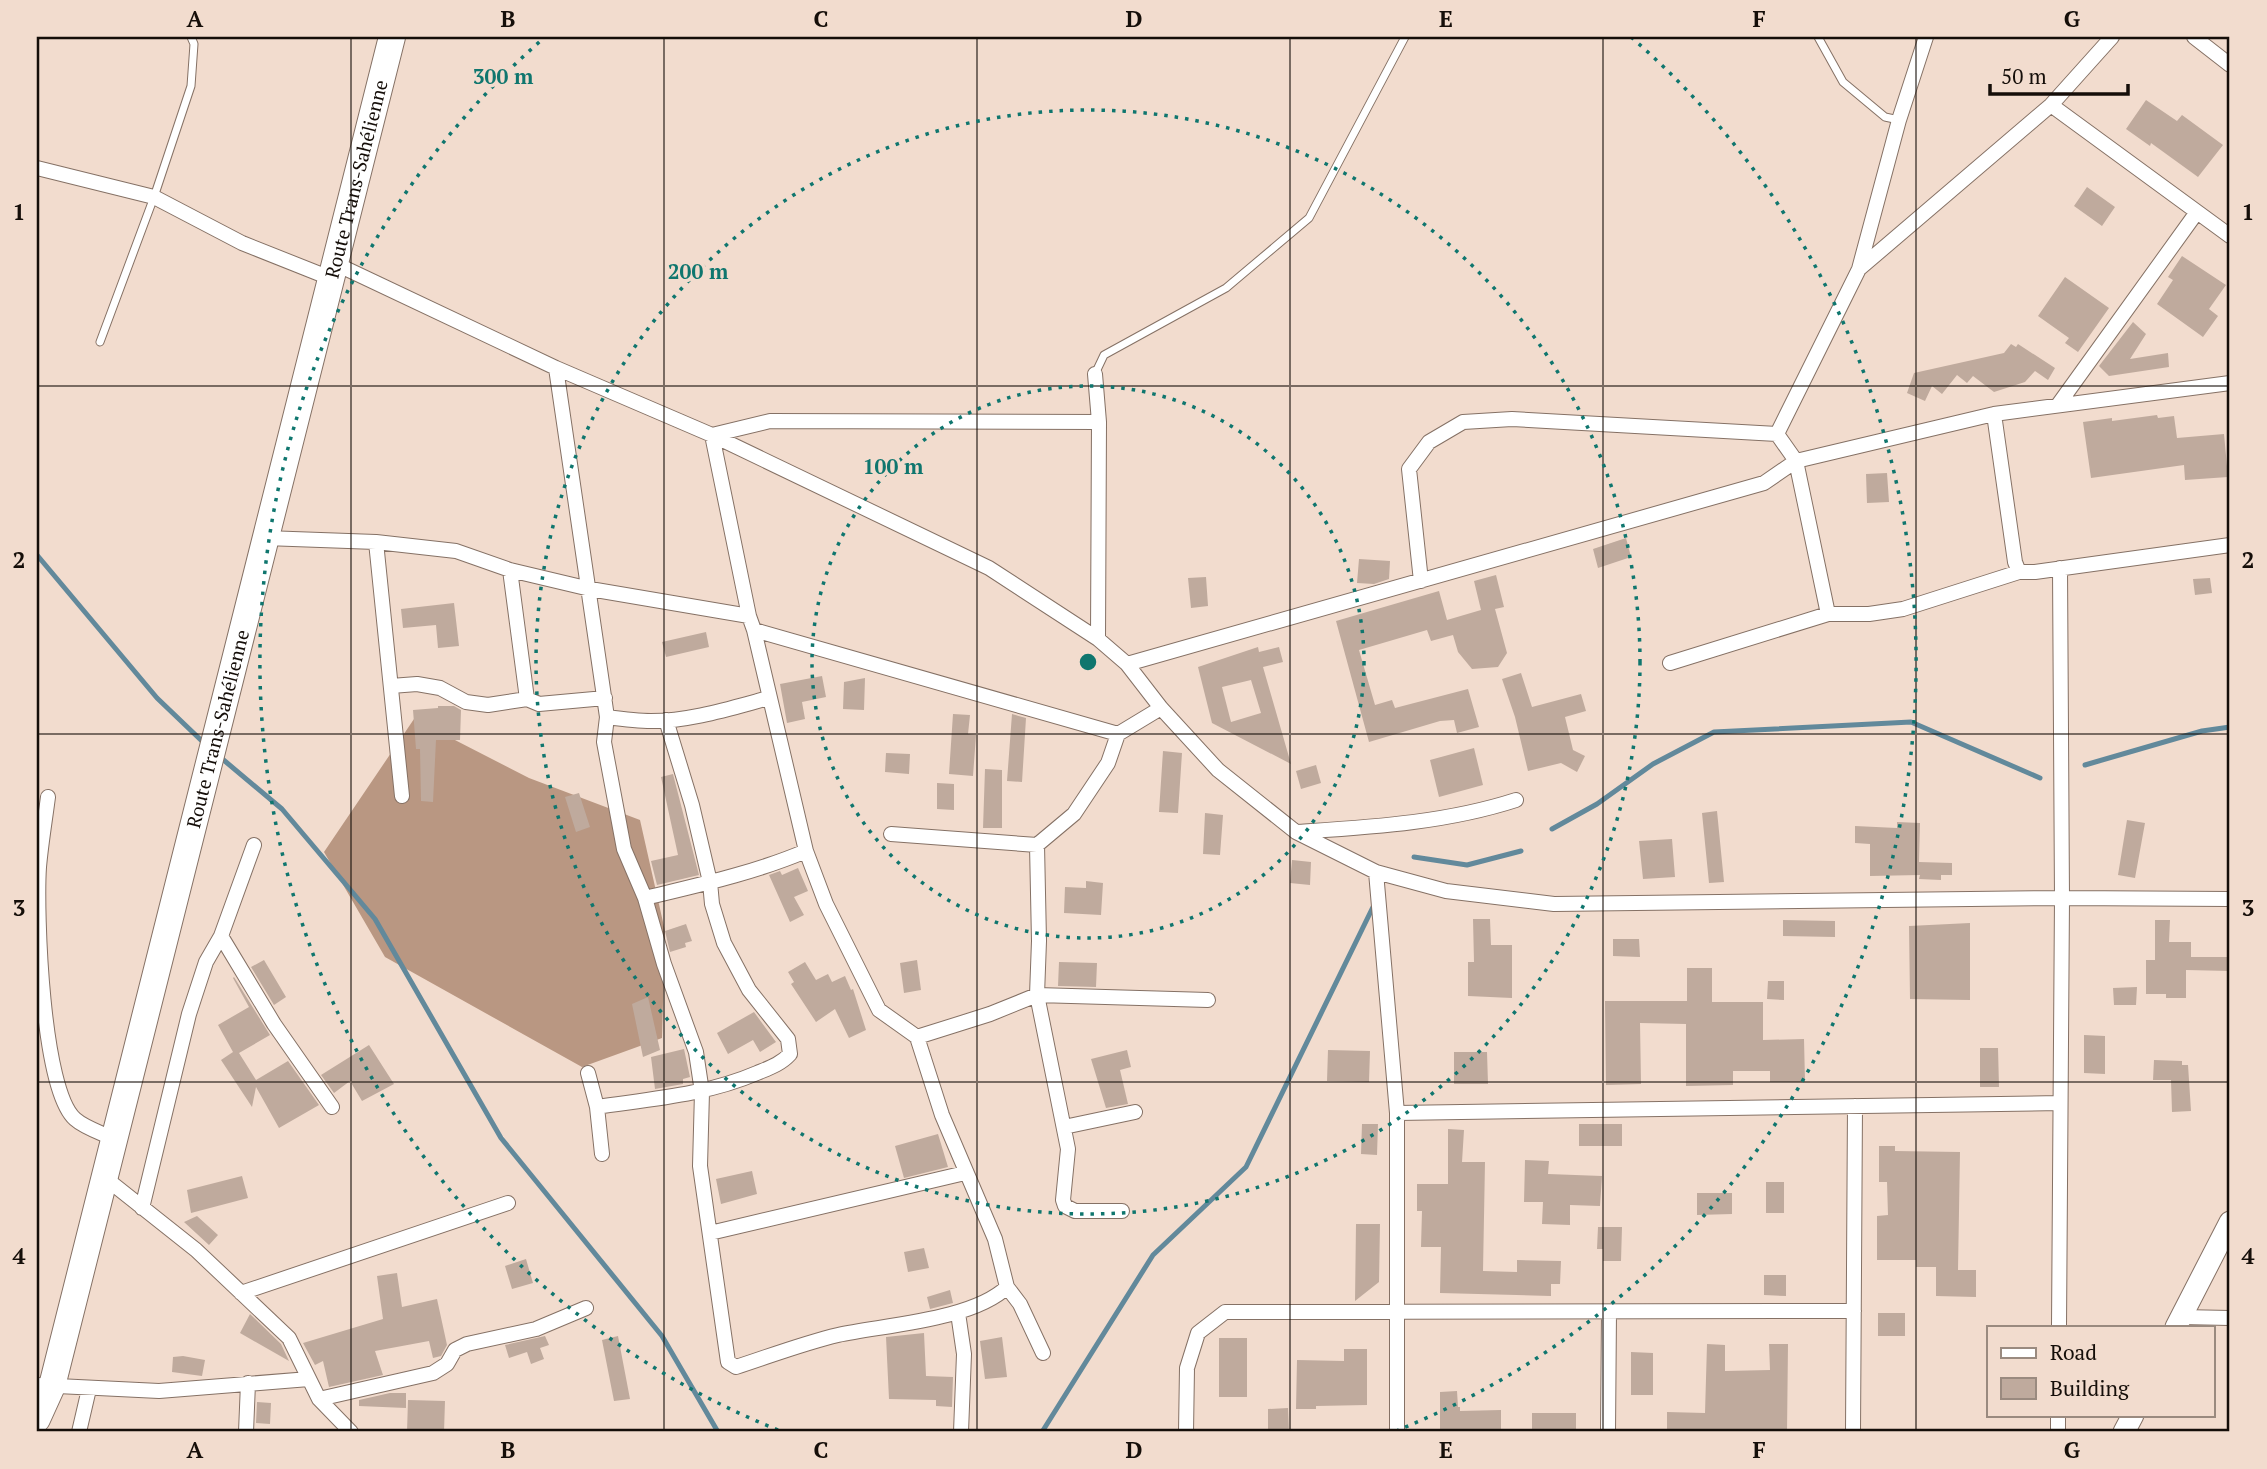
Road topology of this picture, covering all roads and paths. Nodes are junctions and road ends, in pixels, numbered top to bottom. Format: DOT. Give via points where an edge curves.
graph roads {
  1 [pos="191,37"];
  2 [pos="392,37"];
  3 [pos="1405,37"];
  4 [pos="1818,37"];
  5 [pos="1926,37"];
  6 [pos="2112,37"];
  7 [pos="2194,37"];
  8 [pos="2230,65"];
  9 [pos="2051,105"];
  10 [pos="1899,120"];
  11 [pos="37,168"];
  12 [pos="154,197"];
  13 [pos="2197,212"];
  14 [pos="2230,236"];
  15 [pos="1859,269"];
  16 [pos="332,271"];
  17 [pos="100,342"];
  18 [pos="556,368"];
  19 [pos="1095,374"];
  20 [pos="2230,383"];
  21 [pos="2058,405"];
  22 [pos="1994,414"];
  23 [pos="1099,422"];
  24 [pos="1777,434"];
  25 [pos="712,435"];
  26 [pos="1796,461"];
  27 [pos="265,538"];
  28 [pos="376,542"];
  29 [pos="2230,545"];
  30 [pos="2060,568"];
  31 [pos="510,570"];
  32 [pos="2019,572"];
  33 [pos="1421,581"];
  34 [pos="590,589"];
  35 [pos="1828,614"];
  36 [pos="749,616"];
  37 [pos="754,630"];
  38 [pos="1098,639"];
  39 [pos="1670,663"];
  40 [pos="1127,664"];
  41 [pos="391,686"];
  42 [pos="605,698"];
  43 [pos="769,698"];
  44 [pos="527,699"];
  45 [pos="1161,708"];
  46 [pos="607,718"];
  47 [pos="666,720"];
  48 [pos="1118,734"];
  49 [pos="402,796"];
  50 [pos="48,797"];
  51 [pos="1516,800"];
  52 [pos="1296,832"];
  53 [pos="891,834"];
  54 [pos="254,845"];
  55 [pos="1037,845"];
  56 [pos="806,851"];
  57 [pos="1376,872"];
  58 [pos="710,882"];
  59 [pos="645,898"];
  60 [pos="2062,898"];
  61 [pos="2230,899"];
  62 [pos="221,936"];
  63 [pos="1037,995"];
  64 [pos="1208,1000"];
  65 [pos="917,1037"];
  66 [pos="588,1073"];
  67 [pos="702,1092"];
  68 [pos="2060,1103"];
  69 [pos="1855,1106"];
  70 [pos="332,1107"];
  71 [pos="597,1107"];
  72 [pos="1135,1112"];
  73 [pos="1397,1112"];
  74 [pos="1064,1127"];
  75 [pos="114,1139"];
  76 [pos="602,1154"];
  77 [pos="965,1173"];
  78 [pos="104,1177"];
  79 [pos="508,1203"];
  80 [pos="142,1208"];
  81 [pos="1122,1211"];
  82 [pos="2230,1222"];
  83 [pos="710,1233"];
  84 [pos="1007,1287"];
  85 [pos="241,1293"];
  86 [pos="586,1308"];
  87 [pos="1854,1311"];
  88 [pos="1609,1312"];
  89 [pos="958,1313"];
  90 [pos="1397,1313"];
  91 [pos="2230,1318"];
  92 [pos="2178,1322"];
  93 [pos="2059,1326"];
  94 [pos="1043,1353"];
  95 [pos="309,1379"];
  96 [pos="248,1383"];
  97 [pos="45,1385"];
  98 [pos="89,1389"];
  99 [pos="320,1399"];
  100 [pos="2132,1416"];
  101 [pos="37,1419"];
  102 [pos="79,1432"];
  103 [pos="246,1432"];
  104 [pos="351,1432"];
  105 [pos="961,1432"];
  106 [pos="1186,1432"];
  107 [pos="1398,1432"];
  108 [pos="1608,1432"];
  109 [pos="1853,1432"];
  110 [pos="2124,1432"];
  1 -- 12 [label="lane" via="191,86"];
  2 -- 16 [label="highway, Route Trans-Sahélienne"];
  3 -- 19 [label="lane" via="1309,218 1226,288 1104,355"];
  4 -- 10 [label="lane" via="1843,82 1885,117"];
  5 -- 10 [label="street"];
  6 -- 9 [label="street"];
  7 -- 8 [label="street"];
  9 -- 13 [label="street"];
  9 -- 15 [label="street"];
  10 -- 15 [label="street"];
  11 -- 12 [label="street"];
  12 -- 16 [label="street" via="242,243"];
  12 -- 17 [label="lane"];
  13 -- 14 [label="street"];
  13 -- 21 [label="street"];
  15 -- 24 [label="street"];
  16 -- 18 [label="street"];
  16 -- 27 [label="highway, Route Trans-Sahélienne"];
  18 -- 25 [label="street"];
  18 -- 34 [label="street"];
  19 -- 23 [label="street"];
  20 -- 21 [label="street"];
  21 -- 22 [label="street"];
  22 -- 26 [label="street"];
  22 -- 32 [label="street"];
  23 -- 25 [label="street" via="769,421"];
  23 -- 38 [label="street"];
  24 -- 26 [label="street"];
  24 -- 33 [label="street" via="1512,419 1463,422 1429,442 1409,469"];
  25 -- 36 [label="street"];
  25 -- 38 [label="street" via="989,568"];
  26 -- 33 [label="street" via="1764,483"];
  26 -- 35 [label="street"];
  27 -- 28 [label="street"];
  27 -- 75 [label="highway, Route Trans-Sahélienne"];
  28 -- 31 [label="street" via="456,551"];
  28 -- 41 [label="street"];
  29 -- 30 [label="street"];
  30 -- 32 [label="street"];
  30 -- 60 [label="street"];
  31 -- 34 [label="street"];
  31 -- 44 [label="street"];
  32 -- 35 [label="street" via="1903,609"];
  33 -- 40 [label="street"];
  34 -- 36 [label="street"];
  34 -- 42 [label="street"];
  35 -- 39 [label="street"];
  36 -- 37 [label="street"];
  37 -- 43 [label="street"];
  37 -- 48 [label="street"];
  38 -- 40 [label="street"];
  40 -- 45 [label="street"];
  41 -- 44 [label="street" via="440,688 466,702 488,705"];
  41 -- 49 [label="street"];
  42 -- 44 [label="street" via="540,704"];
  42 -- 46 [label="street"];
  43 -- 47 [label="street"];
  43 -- 56 [label="street"];
  45 -- 48 [label="street"];
  45 -- 52 [label="street" via="1218,770"];
  46 -- 47 [label="street"];
  46 -- 59 [label="street" via="604,742 624,849"];
  47 -- 58 [label="street"];
  48 -- 55 [label="street" via="1108,763 1074,814"];
  50 -- 75 [label="street" via="39,868 39,960 55,1078 75,1119"];
  51 -- 52 [label="street" via="1395,825"];
  52 -- 57 [label="street"];
  53 -- 55 [label="street"];
  54 -- 62 [label="street"];
  55 -- 63 [label="street"];
  56 -- 58 [label="street"];
  56 -- 65 [label="street" via="826,904 879,1010"];
  57 -- 60 [label="street" via="1446,891 1554,904"];
  57 -- 73 [label="street"];
  58 -- 59 [label="street"];
  58 -- 67 [label="street" via="724,943 749,990 788,1039 790,1054 783,1062"];
  59 -- 67 [label="street" via="696,1052"];
  60 -- 61 [label="street"];
  60 -- 68 [label="street"];
  62 -- 70 [label="street"];
  62 -- 80 [label="street" via="206,962 188,1014"];
  63 -- 64 [label="street"];
  63 -- 65 [label="street"];
  63 -- 74 [label="street"];
  65 -- 77 [label="street"];
  66 -- 71 [label="street"];
  67 -- 71 [label="street"];
  67 -- 83 [label="street" via="700,1166"];
  68 -- 69 [label="street"];
  68 -- 93 [label="street"];
  69 -- 73 [label="street"];
  69 -- 87 [label="street"];
  71 -- 76 [label="street"];
  72 -- 74 [label="street"];
  73 -- 90 [label="street"];
  74 -- 81 [label="street" via="1068,1149 1065,1206 1075,1211"];
  75 -- 78 [label="highway, Route Trans-Sahélienne"];
  77 -- 83 [label="street"];
  77 -- 84 [label="street" via="995,1239"];
  78 -- 80 [label="street"];
  78 -- 97 [label="highway, Route Trans-Sahélienne"];
  79 -- 85 [label="street"];
  80 -- 85 [label="street"];
  82 -- 92 [label="street"];
  83 -- 89 [label="street" via="728,1362 736,1367 836,1336"];
  84 -- 89 [label="street"];
  84 -- 94 [label="street"];
  85 -- 95 [label="street" via="289,1338"];
  86 -- 99 [label="street" via="536,1329 467,1344 433,1373"];
  87 -- 88 [label="street"];
  87 -- 109 [label="street"];
  88 -- 90 [label="street"];
  88 -- 108 [label="street"];
  89 -- 105 [label="street" via="964,1354"];
  90 -- 106 [label="street" via="1225,1312 1198,1333 1187,1368"];
  90 -- 107 [label="street"];
  91 -- 92 [label="street"];
  95 -- 96 [label="street"];
  95 -- 99 [label="street"];
  96 -- 98 [label="street" via="159,1391"];
  96 -- 103 [label="street"];
  97 -- 98 [label="street"];
  97 -- 101 [label="highway, Route Trans-Sahélienne"];
  98 -- 102 [label="street"];
  99 -- 104 [label="street"];
  100 -- 110 [label="street"];
}
